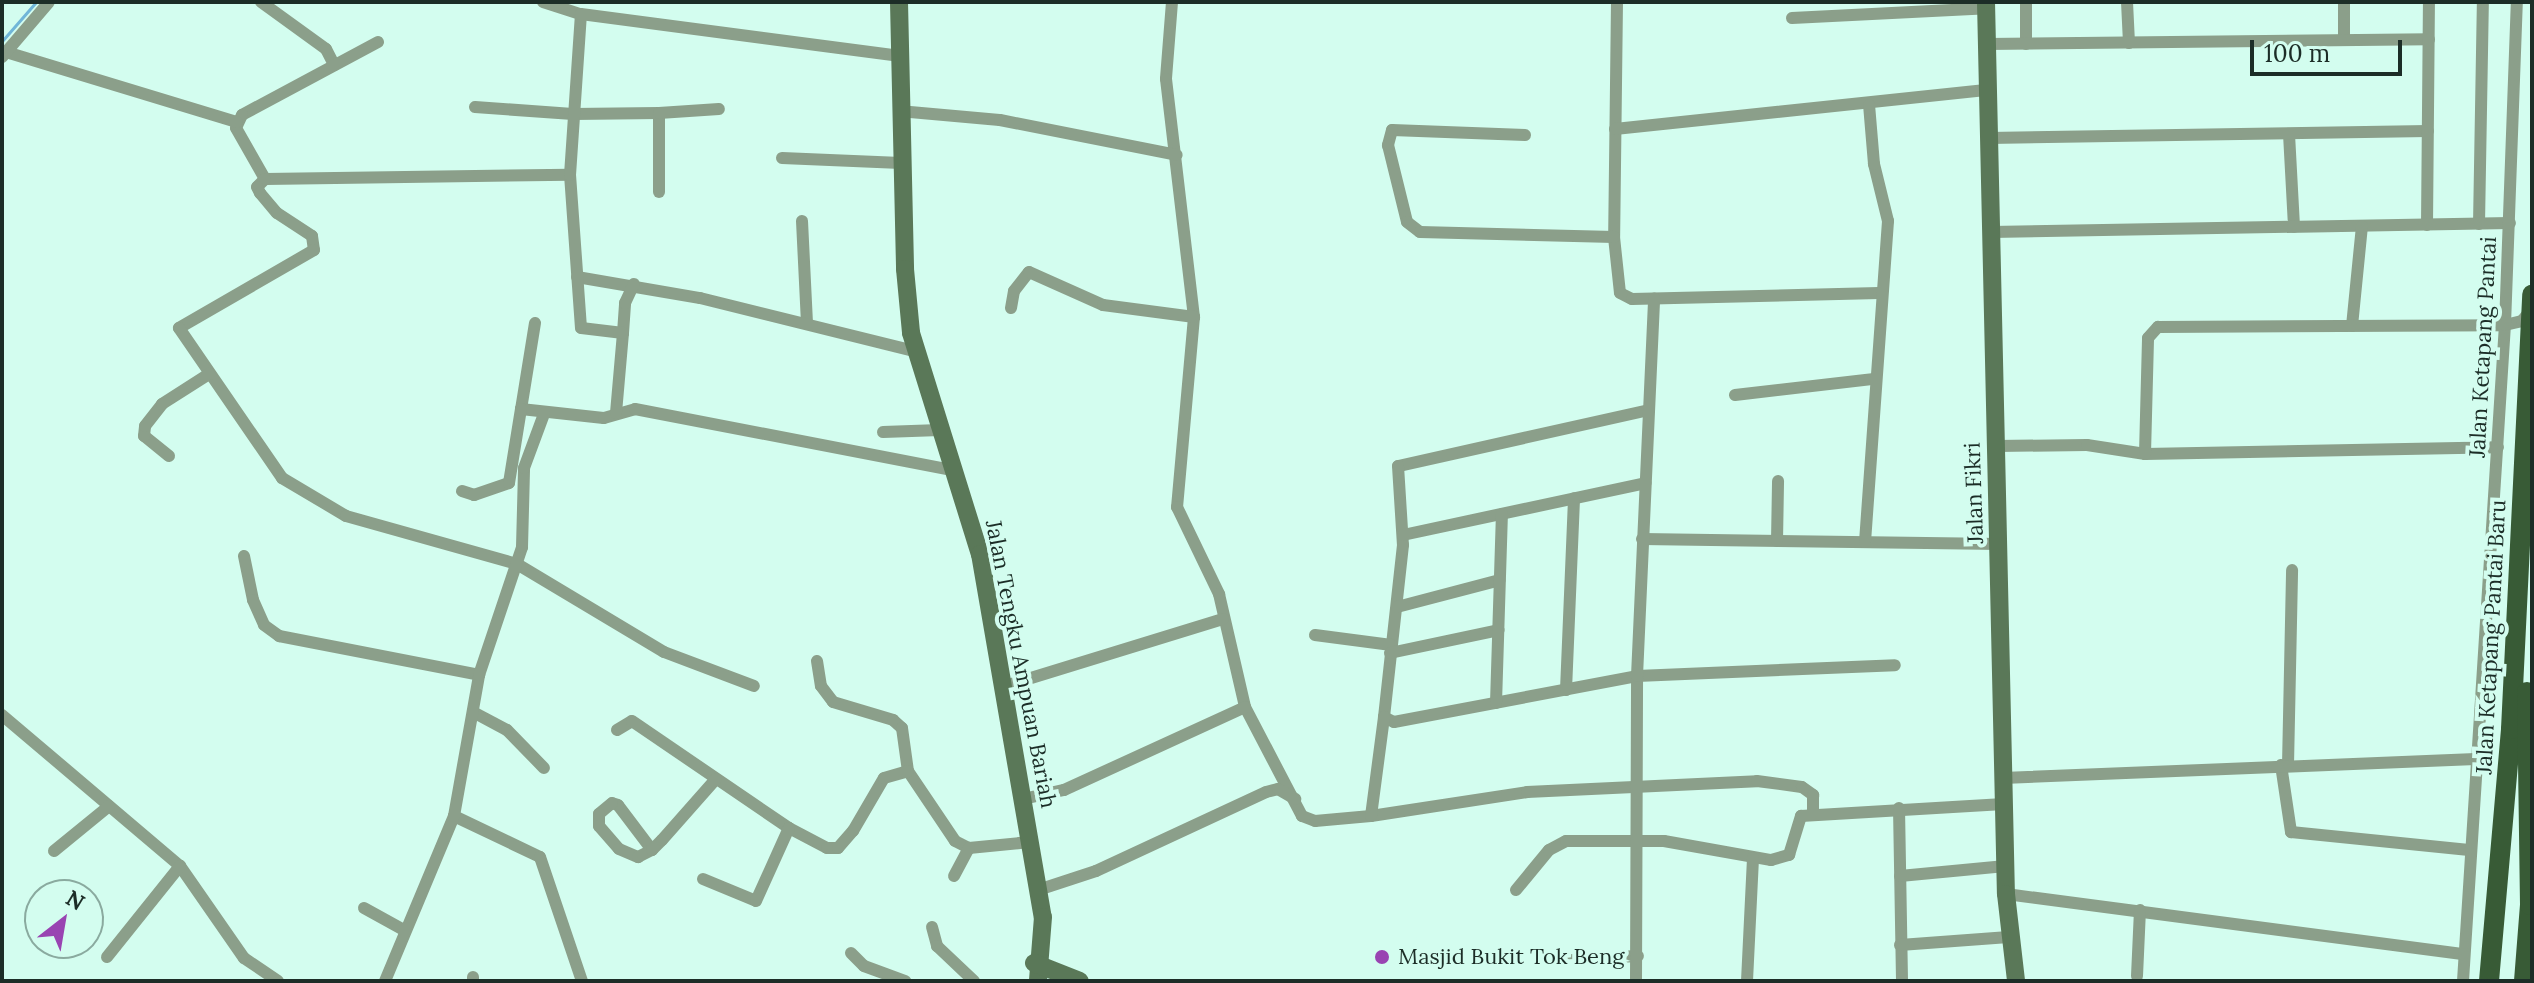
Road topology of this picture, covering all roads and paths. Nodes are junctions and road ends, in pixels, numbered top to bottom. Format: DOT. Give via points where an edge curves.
graph roads {
  1 [pos="49,2"];
  2 [pos="261,2"];
  3 [pos="543,2"];
  4 [pos="899,2"];
  5 [pos="1172,2"];
  6 [pos="1617,2"];
  7 [pos="2026,2"];
  8 [pos="2127,2"];
  9 [pos="2344,2"];
  10 [pos="2429,2"];
  11 [pos="2483,2"];
  12 [pos="2517,2"];
  13 [pos="1986,5"];
  14 [pos="608,8"];
  15 [pos="581,14"];
  16 [pos="1792,18"];
  17 [pos="2429,39"];
  18 [pos="2344,40"];
  19 [pos="378,42"];
  20 [pos="2129,43"];
  21 [pos="1987,44"];
  22 [pos="2026,44"];
  23 [pos="4,55"];
  24 [pos="900,56"];
  25 [pos="334,65"];
  26 [pos="1988,90"];
  27 [pos="1869,105"];
  28 [pos="475,107"];
  29 [pos="719,109"];
  30 [pos="899,111"];
  31 [pos="659,113"];
  32 [pos="573,114"];
  33 [pos="237,122"];
  34 [pos="1615,129"];
  35 [pos="2428,131"];
  36 [pos="2289,134"];
  37 [pos="1525,135"];
  38 [pos="1989,138"];
  39 [pos="1177,155"];
  40 [pos="782,158"];
  41 [pos="901,163"];
  42 [pos="570,175"];
  43 [pos="265,179"];
  44 [pos="659,192"];
  45 [pos="802,221"];
  46 [pos="2510,223"];
  47 [pos="2479,224"];
  48 [pos="2427,225"];
  49 [pos="2362,226"];
  50 [pos="2294,227"];
  51 [pos="1991,232"];
  52 [pos="1614,237"];
  53 [pos="577,277"];
  54 [pos="634,284"];
  55 [pos="1879,293"];
  56 [pos="2532,295"];
  57 [pos="1654,298"];
  58 [pos="2532,303"];
  59 [pos="1011,308"];
  60 [pos="1194,317"];
  61 [pos="535,323"];
  62 [pos="807,323"];
  63 [pos="2505,325"];
  64 [pos="2352,326"];
  65 [pos="623,333"];
  66 [pos="2530,346"];
  67 [pos="914,351"];
  68 [pos="209,374"];
  69 [pos="1874,379"];
  70 [pos="1735,395"];
  71 [pos="521,409"];
  72 [pos="1649,410"];
  73 [pos="616,413"];
  74 [pos="544,414"];
  75 [pos="940,430"];
  76 [pos="883,432"];
  77 [pos="1997,446"];
  78 [pos="2498,447"];
  79 [pos="2145,454"];
  80 [pos="169,456"];
  81 [pos="956,471"];
  82 [pos="1778,481"];
  83 [pos="1645,483"];
  84 [pos="462,491"];
  85 [pos="1574,498"];
  86 [pos="1502,514"];
  87 [pos="1403,535"];
  88 [pos="1642,539"];
  89 [pos="1777,541"];
  90 [pos="1865,542"];
  91 [pos="2000,544"];
  92 [pos="244,556"];
  93 [pos="517,564"];
  94 [pos="2292,570"];
  95 [pos="1500,580"];
  96 [pos="2532,581"];
  97 [pos="1397,607"];
  98 [pos="1223,619"];
  99 [pos="1499,630"];
  100 [pos="1315,635"];
  101 [pos="1391,649"];
  102 [pos="817,661"];
  103 [pos="1895,665"];
  104 [pos="479,675"];
  105 [pos="1637,676"];
  106 [pos="754,686"];
  107 [pos="1005,686"];
  108 [pos="1566,690"];
  109 [pos="1496,703"];
  110 [pos="1245,707"];
  111 [pos="473,712"];
  112 [pos="1384,717"];
  113 [pos="3,718"];
  114 [pos="617,730"];
  115 [pos="2476,759"];
  116 [pos="2285,765"];
  117 [pos="544,768"];
  118 [pos="1281,770"];
  119 [pos="908,771"];
  120 [pos="2003,778"];
  121 [pos="716,779"];
  122 [pos="1637,784"];
  123 [pos="1266,792"];
  124 [pos="1023,799"];
  125 [pos="1295,800"];
  126 [pos="2004,804"];
  127 [pos="109,806"];
  128 [pos="1899,808"];
  129 [pos="1813,815"];
  130 [pos="454,816"];
  131 [pos="1371,816"];
  132 [pos="789,828"];
  133 [pos="1640,841"];
  134 [pos="1030,842"];
  135 [pos="969,848"];
  136 [pos="652,850"];
  137 [pos="2469,850"];
  138 [pos="54,851"];
  139 [pos="1753,858"];
  140 [pos="180,866"];
  141 [pos="2006,866"];
  142 [pos="954,876"];
  143 [pos="1900,876"];
  144 [pos="703,879"];
  145 [pos="1038,890"];
  146 [pos="1516,890"];
  147 [pos="2006,894"];
  148 [pos="364,908"];
  149 [pos="2140,910"];
  150 [pos="932,927"];
  151 [pos="404,930"];
  152 [pos="2009,937"];
  153 [pos="1900,945"];
  154 [pos="851,953"];
  155 [pos="2464,954"];
  156 [pos="1638,956"];
  157 [pos="107,957"];
  158 [pos="1553,960"];
  159 [pos="1036,972"];
  160 [pos="2137,976"];
  161 [pos="278,981"];
  162 [pos="385,981"];
  163 [pos="582,981"];
  164 [pos="905,981"];
  165 [pos="974,981"];
  166 [pos="1063,981"];
  167 [pos="1080,981"];
  168 [pos="1636,981"];
  169 [pos="1747,981"];
  170 [pos="1902,981"];
  171 [pos="2016,981"];
  172 [pos="2463,981"];
  173 [pos="2489,981"];
  174 [pos="2524,981"];
  1 -- 23 [label="street"];
  2 -- 25 [label="street" via="326,49"];
  3 -- 15 [label="street"];
  4 -- 24 [label="street, Jalan Tengku Ampuan Bariah"];
  5 -- 39 [label="street" via="1165,51"];
  6 -- 34 [label="street"];
  7 -- 22 [label="street"];
  8 -- 20 [label="street"];
  9 -- 18 [label="street"];
  10 -- 17 [label="street"];
  11 -- 47 [label="street"];
  12 -- 46 [label="street, Jalan Ketapang Pantai"];
  13 -- 16 [label="street"];
  13 -- 21 [label="street, Jalan Fikri"];
  14 -- 15 [label="street"];
  14 -- 24 [label="street"];
  15 -- 32 [label="street"];
  17 -- 18 [label="street"];
  17 -- 35 [label="street"];
  18 -- 20 [label="street"];
  19 -- 25 [label="street"];
  20 -- 22 [label="street"];
  21 -- 22 [label="street"];
  21 -- 26 [label="street, Jalan Fikri"];
  23 -- 33 [label="street"];
  24 -- 30 [label="street, Jalan Tengku Ampuan Bariah"];
  25 -- 33 [label="street" via="249,110"];
  26 -- 27 [label="street"];
  26 -- 38 [label="street, Jalan Fikri"];
  27 -- 34 [label="street"];
  27 -- 55 [label="street" via="1874,164 1888,216"];
  28 -- 32 [label="street"];
  29 -- 31 [label="street"];
  30 -- 39 [label="street" via="1000,120"];
  30 -- 41 [label="street, Jalan Tengku Ampuan Bariah"];
  31 -- 32 [label="street"];
  31 -- 44 [label="street"];
  32 -- 42 [label="street"];
  33 -- 43 [label="street" via="243,144"];
  34 -- 52 [label="street"];
  35 -- 36 [label="street"];
  35 -- 48 [label="street"];
  36 -- 38 [label="street"];
  36 -- 50 [label="street"];
  37 -- 52 [label="street" via="1392,130 1388,145 1407,222 1420,232"];
  38 -- 51 [label="street, Jalan Fikri"];
  39 -- 60 [label="street"];
  40 -- 41 [label="street"];
  41 -- 67 [label="street, Jalan Tengku Ampuan Bariah"];
  42 -- 43 [label="street"];
  42 -- 53 [label="street"];
  43 -- 68 [label="street" via="257,187 266,200 316,245 261,285 181,324 180,332"];
  45 -- 62 [label="street"];
  46 -- 47 [label="street"];
  46 -- 63 [label="street, Jalan Ketapang Pantai"];
  47 -- 48 [label="street"];
  48 -- 49 [label="street"];
  49 -- 50 [label="street"];
  49 -- 64 [label="street"];
  50 -- 51 [label="street"];
  51 -- 77 [label="street, Jalan Fikri"];
  52 -- 57 [label="street" via="1620,293"];
  53 -- 54 [label="street"];
  53 -- 65 [label="street" via="581,328"];
  54 -- 62 [label="street"];
  54 -- 65 [label="street" via="625,303"];
  55 -- 57 [label="street"];
  55 -- 69 [label="street"];
  56 -- 58 [label="main road, Jalan Ketapang Pantai Baru"];
  57 -- 72 [label="street"];
  58 -- 63 [label="street" via="2522,321"];
  58 -- 66 [label="main road, Jalan Ketapang Pantai Baru"];
  59 -- 60 [label="street" via="1014,291 1029,272 1103,305"];
  60 -- 98 [label="street" via="1177,507 1219,594"];
  61 -- 71 [label="street"];
  62 -- 67 [label="street"];
  63 -- 64 [label="street"];
  63 -- 66 [label="street" via="2522,331"];
  63 -- 78 [label="street, Jalan Ketapang Pantai"];
  64 -- 79 [label="street" via="2158,327 2148,338"];
  65 -- 73 [label="street"];
  66 -- 173 [label="main road, Jalan Ketapang Pantai Baru" via="2511,729"];
  67 -- 75 [label="street, Jalan Tengku Ampuan Bariah"];
  68 -- 80 [label="street" via="162,404 145,426 144,436"];
  68 -- 93 [label="street" via="289,483 346,516"];
  69 -- 70 [label="street"];
  69 -- 90 [label="street"];
  71 -- 74 [label="street"];
  71 -- 84 [label="street" via="509,483 474,495"];
  72 -- 83 [label="street"];
  72 -- 87 [label="street" via="1398,466 1394,477"];
  73 -- 74 [label="street" via="604,418"];
  73 -- 81 [label="street" via="635,409"];
  74 -- 93 [label="street" via="524,468"];
  75 -- 76 [label="street"];
  75 -- 81 [label="street, Jalan Tengku Ampuan Bariah"];
  77 -- 79 [label="street" via="2087,445"];
  77 -- 91 [label="street, Jalan Fikri"];
  78 -- 79 [label="street"];
  78 -- 115 [label="street, Jalan Ketapang Pantai"];
  81 -- 107 [label="street, Jalan Tengku Ampuan Bariah" via="980,554"];
  82 -- 89 [label="street"];
  83 -- 85 [label="street"];
  83 -- 88 [label="street"];
  85 -- 86 [label="street"];
  85 -- 108 [label="street"];
  86 -- 87 [label="street"];
  86 -- 95 [label="street"];
  87 -- 97 [label="street"];
  88 -- 89 [label="street"];
  88 -- 105 [label="street"];
  89 -- 90 [label="street"];
  90 -- 91 [label="street"];
  91 -- 120 [label="street, Jalan Fikri"];
  92 -- 104 [label="street" via="253,600 264,625 279,636"];
  93 -- 104 [label="street"];
  93 -- 106 [label="street" via="664,652"];
  94 -- 116 [label="street"];
  95 -- 97 [label="street"];
  95 -- 99 [label="street"];
  96 -- 174 [label="main road, Jalan Ketapang Pantai Baru" via="2526,720 2530,905"];
  97 -- 101 [label="street"];
  98 -- 107 [label="street"];
  98 -- 110 [label="street"];
  99 -- 101 [label="street"];
  99 -- 109 [label="street"];
  100 -- 101 [label="street"];
  101 -- 112 [label="street"];
  102 -- 119 [label="street" via="821,686 833,702 902,728"];
  103 -- 105 [label="street"];
  104 -- 111 [label="street"];
  105 -- 108 [label="street"];
  105 -- 122 [label="street"];
  107 -- 124 [label="street, Jalan Tengku Ampuan Bariah"];
  108 -- 109 [label="street"];
  109 -- 112 [label="street" via="1394,722"];
  110 -- 118 [label="street"];
  110 -- 124 [label="street" via="1064,790"];
  111 -- 117 [label="street" via="507,730"];
  111 -- 130 [label="street"];
  112 -- 131 [label="street"];
  113 -- 127 [label="street"];
  114 -- 121 [label="street" via="632,721"];
  115 -- 116 [label="street"];
  115 -- 137 [label="street, Jalan Ketapang Pantai"];
  116 -- 120 [label="street"];
  116 -- 137 [label="street" via="2291,832"];
  118 -- 123 [label="street"];
  118 -- 125 [label="street"];
  119 -- 132 [label="street" via="884,778 838,848 827,848"];
  119 -- 135 [label="street" via="948,833"];
  120 -- 126 [label="street, Jalan Fikri"];
  121 -- 132 [label="street"];
  121 -- 136 [label="street"];
  122 -- 129 [label="street" via="1757,781 1802,787 1813,795"];
  122 -- 131 [label="street" via="1527,792"];
  122 -- 133 [label="street"];
  123 -- 125 [label="street" via="1278,789"];
  123 -- 145 [label="street" via="1096,871"];
  124 -- 134 [label="street, Jalan Tengku Ampuan Bariah"];
  125 -- 131 [label="street" via="1302,816 1311,820"];
  126 -- 128 [label="street"];
  126 -- 141 [label="street, Jalan Fikri"];
  127 -- 138 [label="street"];
  127 -- 140 [label="street"];
  128 -- 129 [label="street"];
  128 -- 143 [label="street"];
  129 -- 139 [label="street" via="1798,819 1789,855"];
  130 -- 151 [label="street"];
  130 -- 163 [label="street" via="540,857"];
  132 -- 144 [label="street" via="756,901"];
  133 -- 139 [label="street"];
  133 -- 146 [label="street" via="1557,844"];
  133 -- 156 [label="street"];
  134 -- 135 [label="street"];
  134 -- 145 [label="street, Jalan Tengku Ampuan Bariah"];
  135 -- 142 [label="street"];
  136 -- 136 [label="street" via="618,805 612,803 599,814 599,826 625,854 638,857"];
  137 -- 155 [label="street, Jalan Ketapang Pantai"];
  139 -- 169 [label="street"];
  140 -- 157 [label="street"];
  140 -- 161 [label="street" via="244,958"];
  141 -- 143 [label="street"];
  141 -- 147 [label="street, Jalan Fikri"];
  143 -- 153 [label="street"];
  145 -- 159 [label="street, Jalan Tengku Ampuan Bariah"];
  147 -- 149 [label="street"];
  147 -- 152 [label="street, Jalan Fikri"];
  148 -- 151 [label="street"];
  149 -- 155 [label="street"];
  149 -- 160 [label="street"];
  150 -- 165 [label="street" via="937,946"];
  151 -- 162 [label="street"];
  152 -- 153 [label="street"];
  152 -- 171 [label="street, Jalan Fikri"];
  153 -- 170 [label="street"];
  154 -- 164 [label="street" via="864,966"];
  155 -- 172 [label="street, Jalan Ketapang Pantai"];
  156 -- 158 [label="street"];
  156 -- 168 [label="street"];
  159 -- 166 [label="street"];
  159 -- 167 [label="street"];
}
